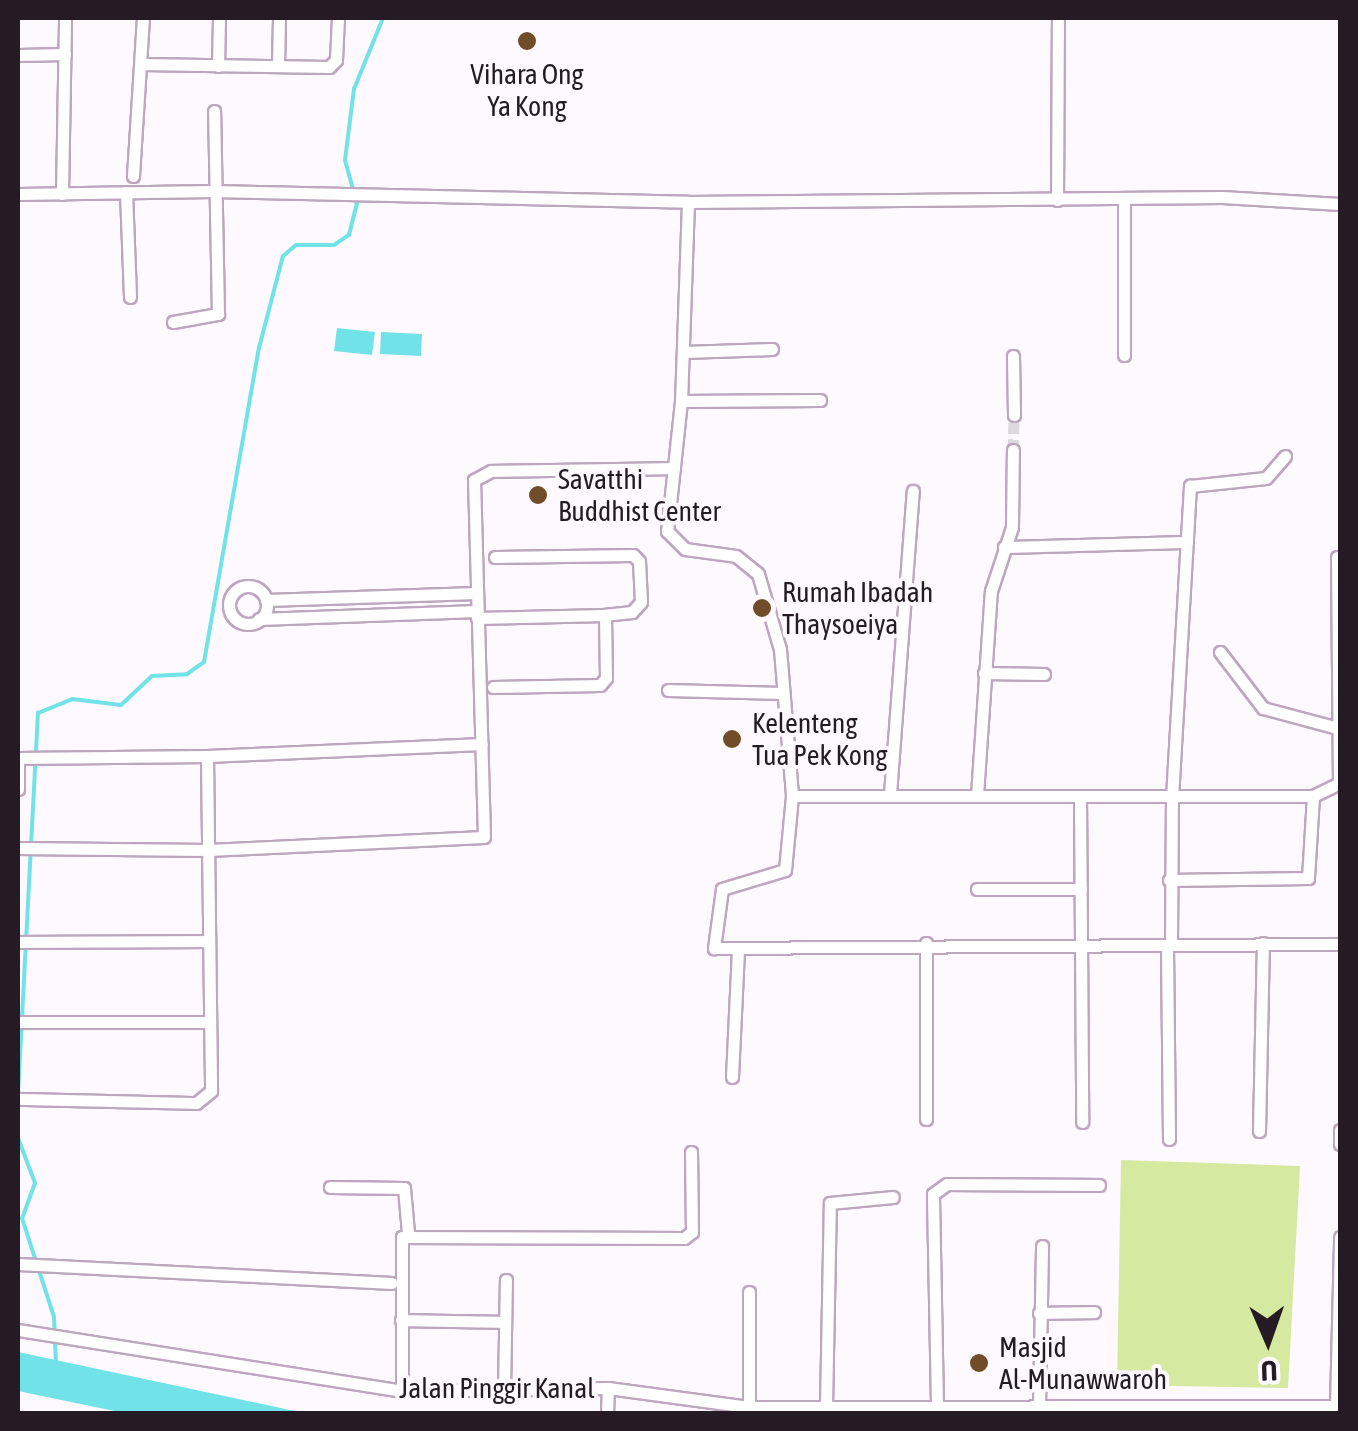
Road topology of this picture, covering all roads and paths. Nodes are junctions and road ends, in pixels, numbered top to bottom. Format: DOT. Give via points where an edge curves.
graph roads {
  1 [pos="64,18"];
  2 [pos="143,18"];
  3 [pos="219,18"];
  4 [pos="279,18"];
  5 [pos="338,18"];
  6 [pos="1058,18"];
  7 [pos="65,54"];
  8 [pos="18,55"];
  9 [pos="141,64"];
  10 [pos="218,66"];
  11 [pos="278,66"];
  12 [pos="214,111"];
  13 [pos="134,176"];
  14 [pos="213,191"];
  15 [pos="126,192"];
  16 [pos="18,194"];
  17 [pos="62,194"];
  18 [pos="1124,198"];
  19 [pos="1057,200"];
  20 [pos="688,202"];
  21 [pos="1340,204"];
  22 [pos="130,297"];
  23 [pos="174,322"];
  24 [pos="772,349"];
  25 [pos="684,352"];
  26 [pos="1124,355"];
  27 [pos="1013,356"];
  28 [pos="820,400"];
  29 [pos="680,402"];
  30 [pos="1014,415"];
  31 [pos="1013,450"];
  32 [pos="1285,456"];
  33 [pos="674,468"];
  34 [pos="913,491"];
  35 [pos="1187,542"];
  36 [pos="1004,547"];
  37 [pos="495,556"];
  38 [pos="1337,557"];
  39 [pos="476,593"];
  40 [pos="266,600"];
  41 [pos="477,615"];
  42 [pos="605,615"];
  43 [pos="260,619"];
  44 [pos="1220,652"];
  45 [pos="984,673"];
  46 [pos="1044,674"];
  47 [pos="493,687"];
  48 [pos="668,690"];
  49 [pos="782,693"];
  50 [pos="1334,727"];
  51 [pos="482,744"];
  52 [pos="207,756"];
  53 [pos="19,758"];
  54 [pos="1340,783"];
  55 [pos="18,789"];
  56 [pos="890,794"];
  57 [pos="977,795"];
  58 [pos="792,796"];
  59 [pos="1080,796"];
  60 [pos="1313,796"];
  61 [pos="1172,798"];
  62 [pos="20,848"];
  63 [pos="208,850"];
  64 [pos="1169,880"];
  65 [pos="977,889"];
  66 [pos="1081,889"];
  67 [pos="208,941"];
  68 [pos="19,942"];
  69 [pos="1262,943"];
  70 [pos="926,944"];
  71 [pos="1083,944"];
  72 [pos="1169,944"];
  73 [pos="1340,944"];
  74 [pos="738,949"];
  75 [pos="24,1022"];
  76 [pos="209,1022"];
  77 [pos="732,1077"];
  78 [pos="18,1099"];
  79 [pos="926,1119"];
  80 [pos="1082,1122"];
  81 [pos="1340,1130"];
  82 [pos="1259,1131"];
  83 [pos="1168,1140"];
  84 [pos="1340,1144"];
  85 [pos="691,1152"];
  86 [pos="1099,1185"];
  87 [pos="330,1187"];
  88 [pos="893,1197"];
  89 [pos="408,1233"];
  90 [pos="1340,1237"];
  91 [pos="1042,1246"];
  92 [pos="23,1266"];
  93 [pos="506,1280"];
  94 [pos="392,1283"];
  95 [pos="748,1292"];
  96 [pos="1094,1312"];
  97 [pos="1039,1313"];
  98 [pos="402,1320"];
  99 [pos="505,1322"];
  100 [pos="18,1330"];
  101 [pos="1339,1364"];
  102 [pos="402,1391"];
  103 [pos="504,1392"];
  104 [pos="608,1401"];
  105 [pos="937,1405"];
  106 [pos="826,1406"];
  107 [pos="1039,1406"];
  108 [pos="1338,1406"];
  109 [pos="749,1407"];
  1 -- 7 [label="street"];
  2 -- 9 [label="street"];
  3 -- 10 [label="street"];
  4 -- 11 [label="street"];
  5 -- 11 [label="street" via="332,66"];
  6 -- 19 [label="street"];
  7 -- 8 [label="street"];
  7 -- 17 [label="street"];
  9 -- 10 [label="street"];
  9 -- 13 [label="street"];
  10 -- 11 [label="street"];
  12 -- 14 [label="street"];
  14 -- 15 [label="street"];
  14 -- 20 [label="street"];
  14 -- 23 [label="street" via="218,314"];
  15 -- 17 [label="street"];
  15 -- 22 [label="street"];
  16 -- 17 [label="street"];
  18 -- 19 [label="street"];
  18 -- 21 [label="street"];
  18 -- 26 [label="street"];
  19 -- 20 [label="street"];
  20 -- 25 [label="street"];
  24 -- 25 [label="street"];
  25 -- 29 [label="street"];
  27 -- 30 [label="street"];
  28 -- 29 [label="street"];
  29 -- 33 [label="street"];
  31 -- 36 [label="street" via="1012,528"];
  32 -- 35 [label="street" via="1266,478 1190,486"];
  33 -- 39 [label="street" via="477,476 470,508"];
  33 -- 49 [label="street" via="667,531 673,542 736,556 758,574 780,649"];
  34 -- 56 [label="street"];
  35 -- 36 [label="street"];
  35 -- 61 [label="street"];
  36 -- 45 [label="street" via="994,572"];
  37 -- 42 [label="street" via="633,555 639,561 639,607"];
  38 -- 50 [label="street"];
  39 -- 40 [label="street"];
  39 -- 41 [label="street"];
  40 -- 43 [label="street"];
  40 -- 43 [label="street" via="248,586 230,599 237,620"];
  41 -- 42 [label="street"];
  41 -- 43 [label="street"];
  41 -- 51 [label="street"];
  42 -- 47 [label="street" via="606,678 600,685"];
  44 -- 50 [label="street" via="1262,708"];
  45 -- 46 [label="street"];
  45 -- 57 [label="street"];
  48 -- 49 [label="street"];
  49 -- 58 [label="street"];
  50 -- 54 [label="street"];
  51 -- 52 [label="street"];
  51 -- 63 [label="street" via="486,824 476,841"];
  52 -- 53 [label="street"];
  52 -- 63 [label="street"];
  53 -- 55 [label="street"];
  54 -- 60 [label="street"];
  56 -- 57 [label="street"];
  56 -- 58 [label="street"];
  57 -- 59 [label="street"];
  58 -- 74 [label="street" via="785,870 730,884 718,896 714,948"];
  59 -- 61 [label="street"];
  59 -- 66 [label="street"];
  60 -- 61 [label="street"];
  60 -- 64 [label="street" via="1308,878"];
  61 -- 64 [label="street"];
  62 -- 63 [label="street"];
  63 -- 67 [label="street"];
  64 -- 72 [label="street"];
  65 -- 66 [label="street"];
  66 -- 71 [label="street"];
  67 -- 68 [label="street"];
  67 -- 76 [label="street"];
  69 -- 72 [label="street"];
  69 -- 73 [label="street"];
  69 -- 82 [label="street"];
  70 -- 71 [label="street"];
  70 -- 74 [label="street"];
  70 -- 79 [label="street"];
  71 -- 72 [label="street"];
  71 -- 80 [label="street"];
  72 -- 83 [label="street"];
  74 -- 77 [label="street"];
  75 -- 76 [label="street"];
  76 -- 78 [label="street" via="211,1091 204,1101"];
  81 -- 84 [label="street"];
  85 -- 89 [label="street" via="692,1232 684,1238"];
  86 -- 105 [label="street" via="947,1184 934,1194"];
  87 -- 89 [label="street" via="404,1188"];
  88 -- 106 [label="street" via="830,1203"];
  89 -- 98 [label="street" via="401,1242"];
  90 -- 101 [label="street"];
  91 -- 97 [label="street"];
  92 -- 94 [label="street"];
  93 -- 99 [label="street"];
  95 -- 109 [label="street"];
  96 -- 97 [label="street"];
  97 -- 107 [label="street"];
  98 -- 99 [label="street"];
  98 -- 102 [label="street"];
  99 -- 103 [label="street"];
  100 -- 102 [label="street, Jalan Pinggir Kanal"];
  101 -- 108 [label="street"];
  102 -- 103 [label="street, Jalan Pinggir Kanal"];
  103 -- 104 [label="street, Jalan Pinggir Kanal"];
  104 -- 109 [label="street, Jalan Pinggir Kanal"];
  105 -- 106 [label="street, Jalan Pinggir Kanal"];
  105 -- 107 [label="street, Jalan Pinggir Kanal"];
  106 -- 109 [label="street, Jalan Pinggir Kanal"];
  107 -- 108 [label="street, Jalan Pinggir Kanal"];
}
